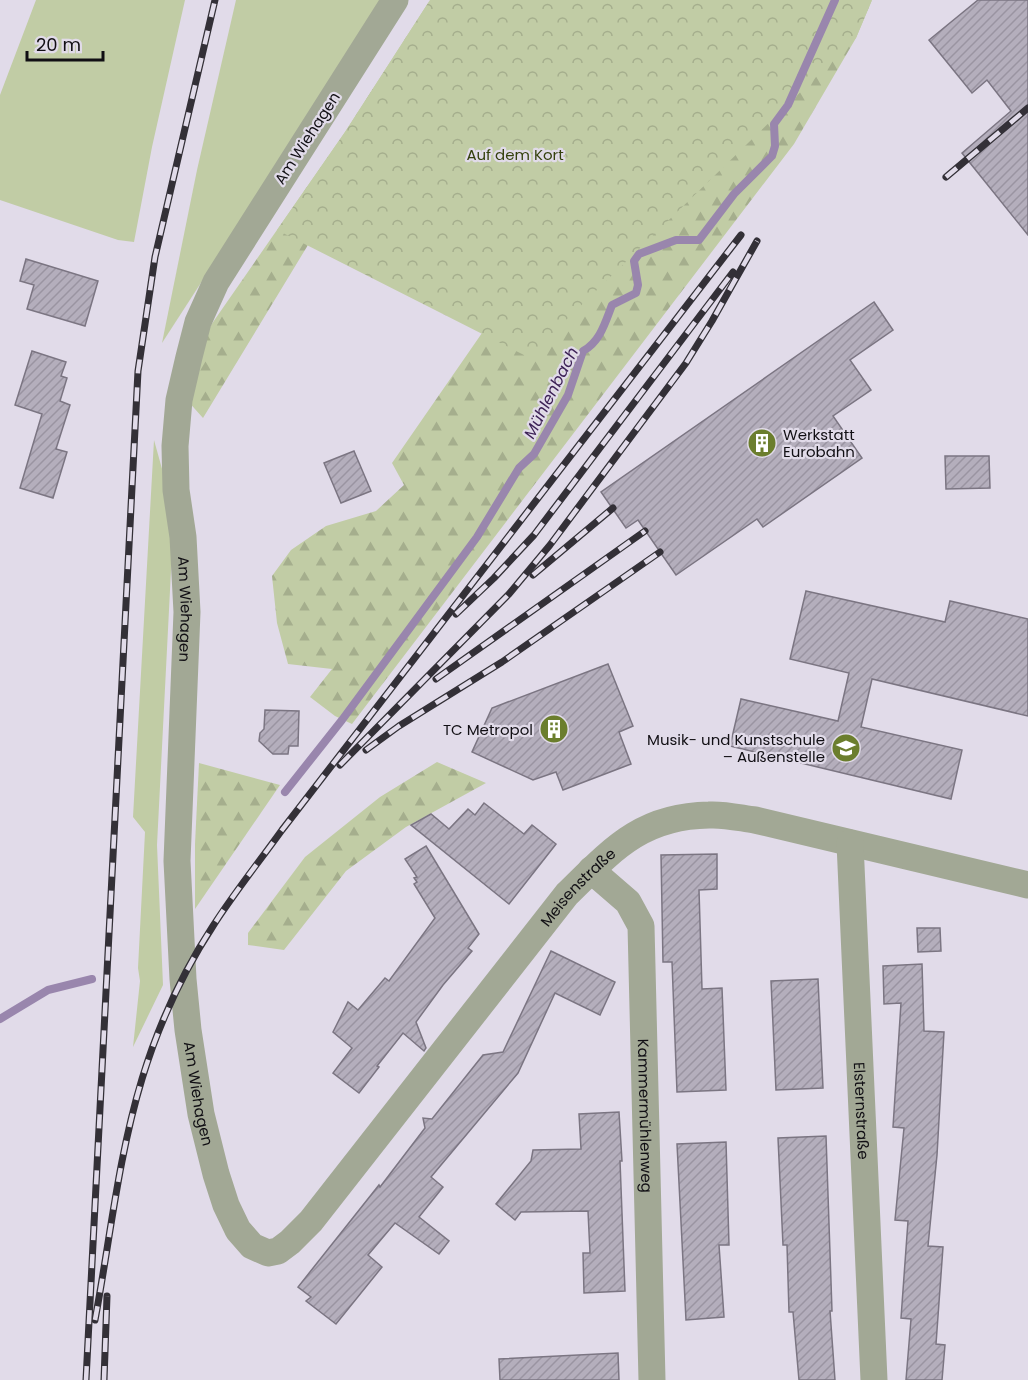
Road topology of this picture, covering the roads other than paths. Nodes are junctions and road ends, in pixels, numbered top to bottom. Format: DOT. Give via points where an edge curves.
graph roads {
  1 [pos="395,0"];
  2 [pos="850,843"];
  3 [pos="591,870"];
  4 [pos="1028,885"];
  5 [pos="268,1253"];
  6 [pos="652,1380"];
  7 [pos="874,1380"];
  1 -- 5 [label="street, Am Wiehagen" via="216,282 198,322 179,400 176,490 187,612 177,861 188,1030 201,1114 226,1205 238,1230 252,1246"];
  2 -- 3 [label="street, Meisenstraße" via="755,820 710,814 668,819 647,827 616,846"];
  2 -- 4 [label="street, Meisenstraße"];
  2 -- 7 [label="street, Elsternstraße"];
  3 -- 5 [label="street, Meisenstraße" via="535,933 311,1221 278,1251"];
  3 -- 6 [label="street, Kammermühlenweg" via="628,902 641,926"];
}
